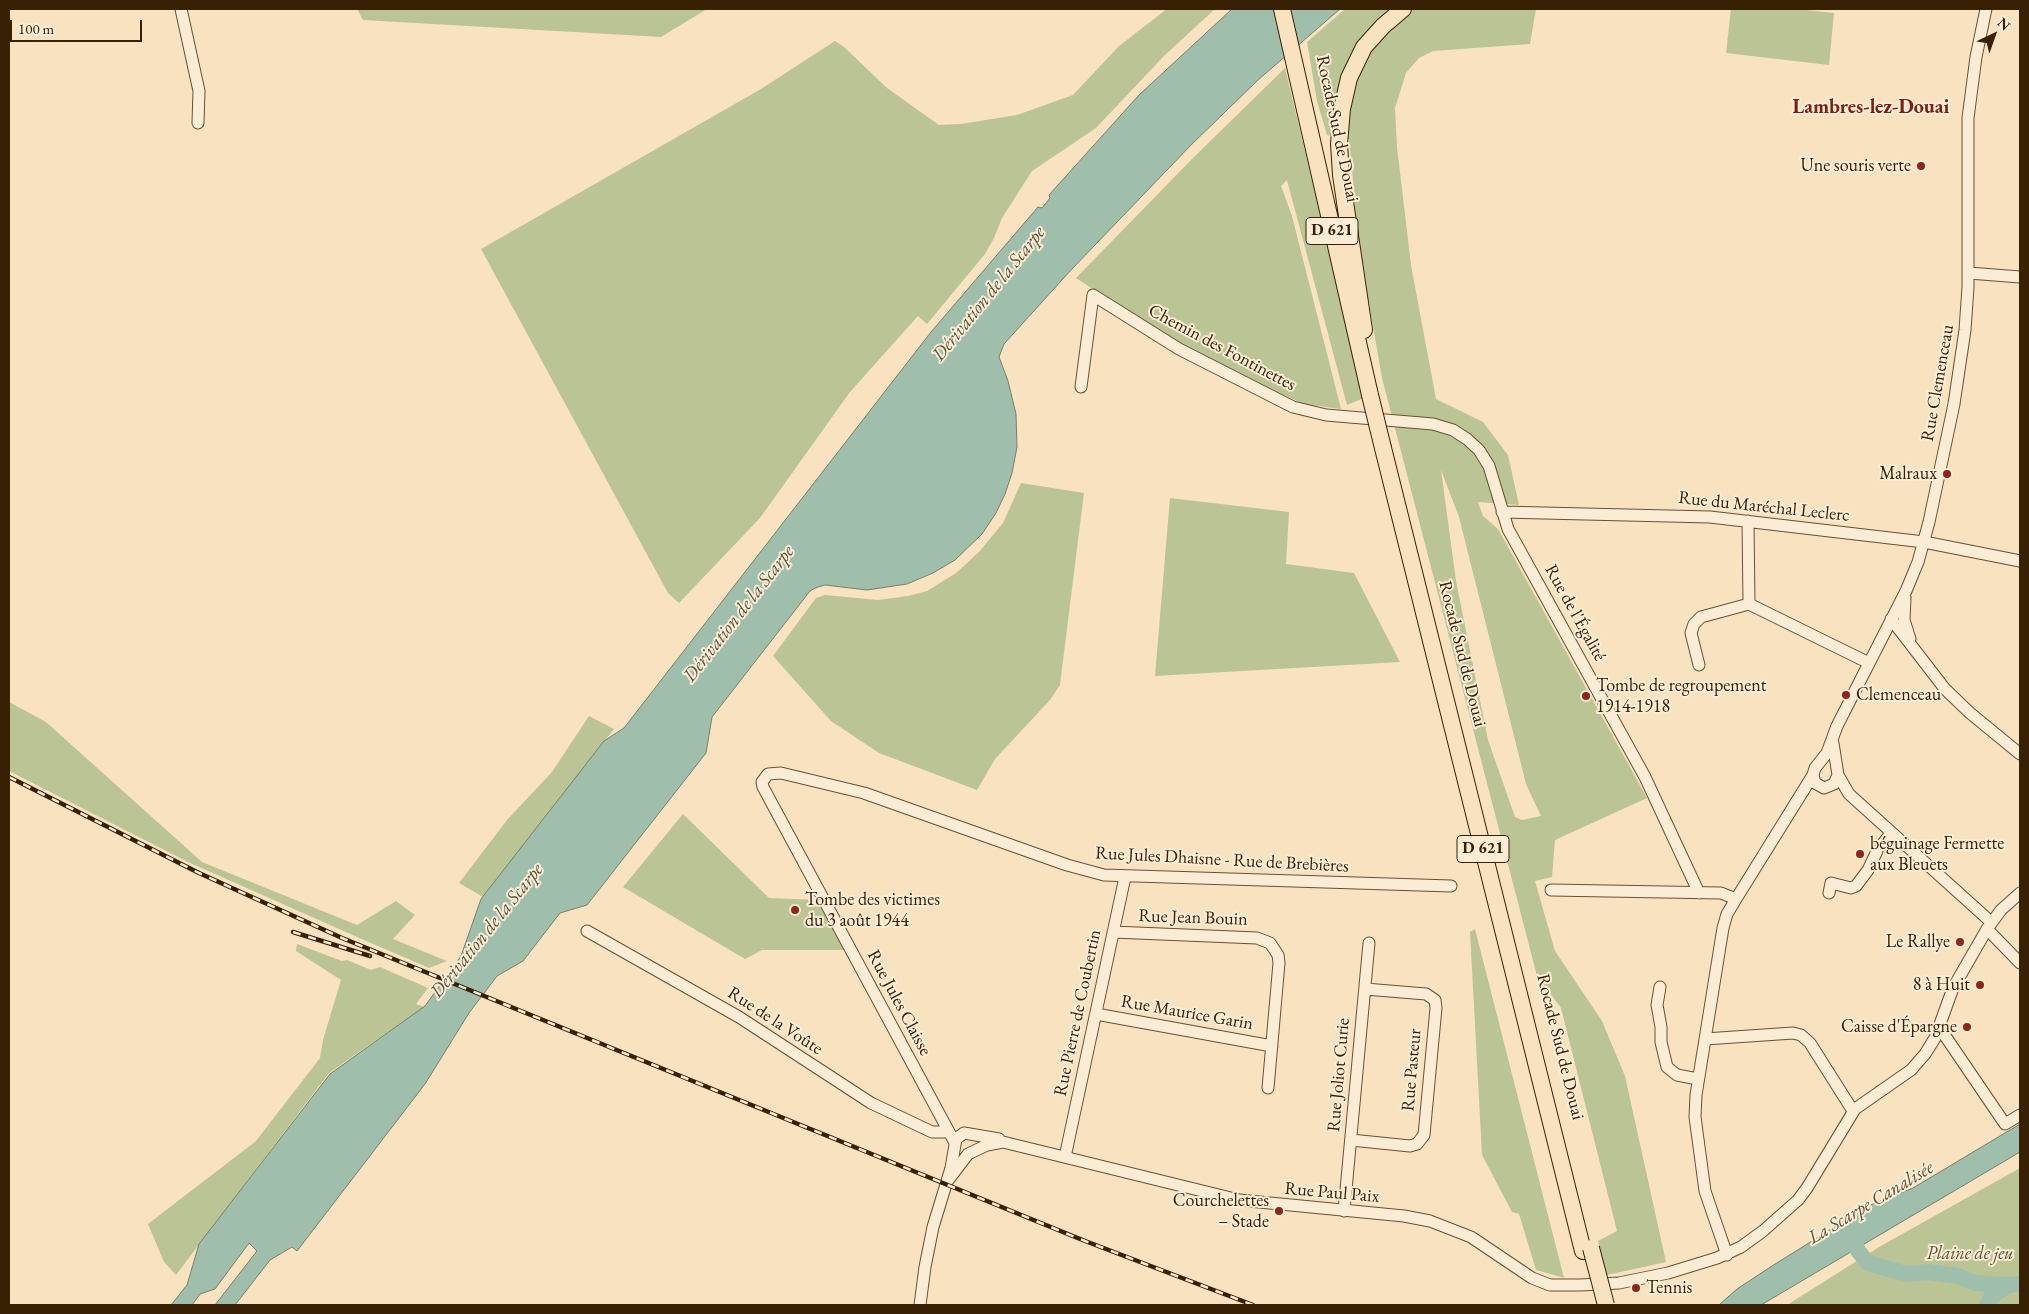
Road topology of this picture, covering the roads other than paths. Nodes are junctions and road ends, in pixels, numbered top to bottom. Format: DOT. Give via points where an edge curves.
graph roads {
  1 [pos="181,9"];
  2 [pos="1282,9"];
  3 [pos="1291,9"];
  4 [pos="1403,9"];
  5 [pos="1986,9"];
  6 [pos="1298,65"];
  7 [pos="198,123"];
  8 [pos="1969,273"];
  9 [pos="2020,278"];
  10 [pos="1367,352"];
  11 [pos="1081,387"];
  12 [pos="1373,395"];
  13 [pos="1502,512"];
  14 [pos="1748,521"];
  15 [pos="1924,542"];
  16 [pos="2020,561"];
  17 [pos="1908,585"];
  18 [pos="1749,604"];
  19 [pos="1892,618"];
  20 [pos="1905,625"];
  21 [pos="1882,638"];
  22 [pos="1910,643"];
  23 [pos="1699,664"];
  24 [pos="1869,664"];
  25 [pos="1833,741"];
  26 [pos="2020,754"];
  27 [pos="1820,763"];
  28 [pos="1838,772"];
  29 [pos="768,774"];
  30 [pos="1813,775"];
  31 [pos="1825,787"];
  32 [pos="1855,802"];
  33 [pos="1792,810"];
  34 [pos="1891,834"];
  35 [pos="1125,877"];
  36 [pos="1450,886"];
  37 [pos="1551,890"];
  38 [pos="1829,892"];
  39 [pos="1699,893"];
  40 [pos="1736,899"];
  41 [pos="2017,899"];
  42 [pos="1989,925"];
  43 [pos="587,930"];
  44 [pos="1113,932"];
  45 [pos="1369,943"];
  46 [pos="2020,963"];
  47 [pos="1660,987"];
  48 [pos="1365,989"];
  49 [pos="1096,1014"];
  50 [pos="1939,1026"];
  51 [pos="1705,1039"];
  52 [pos="1272,1046"];
  53 [pos="1698,1079"];
  54 [pos="1268,1088"];
  55 [pos="1853,1111"];
  56 [pos="2020,1115"];
  57 [pos="941,1117"];
  58 [pos="947,1132"];
  59 [pos="967,1134"];
  60 [pos="1351,1140"];
  61 [pos="1010,1143"];
  62 [pos="955,1144"];
  63 [pos="971,1152"];
  64 [pos="1065,1157"];
  65 [pos="946,1183"];
  66 [pos="1344,1211"];
  67 [pos="1587,1249"];
  68 [pos="1726,1254"];
  69 [pos="920,1305"];
  70 [pos="1597,1305"];
  71 [pos="1606,1305"];
  1 -- 7 [label="street" via="199,90"];
  2 -- 6 [label="highway, Rocade Sud de Douai / D 621"];
  3 -- 6 [label="highway, Rocade Sud de Douai / D 621"];
  4 -- 10 [label="highway" via="1377,31 1361,53 1347,85 1342,109 1339,144 1342,187"];
  5 -- 8 [label="street, Rue Clemenceau" via="1968,126"];
  6 -- 10 [label="highway, Rocade Sud de Douai / D 621"];
  6 -- 12 [label="highway, Rocade Sud de Douai / D 621"];
  8 -- 9 [label="street"];
  8 -- 15 [label="street, Rue Clemenceau" via="1958,377"];
  10 -- 12 [label="highway, Rocade Sud de Douai / D 621"];
  11 -- 13 [label="street, Chemin des Fontinettes" via="1092,295 1179,349 1294,407 1326,415 1424,422 1453,430 1474,444 1484,459"];
  12 -- 67 [label="highway, Rocade Sud de Douai / D 621"];
  13 -- 14 [label="street, Rue du Maréchal Leclerc" via="1690,515"];
  13 -- 39 [label="street, Rue de l'Égalité" via="1508,529 1645,777"];
  14 -- 15 [label="street, Rue du Maréchal Leclerc"];
  14 -- 18 [label="street"];
  15 -- 16 [label="street, Rue du Maréchal Leclerc"];
  15 -- 17 [label="street, Rue Clemenceau"];
  17 -- 19 [label="street, Rue Clemenceau"];
  17 -- 20 [label="street"];
  18 -- 23 [label="street" via="1701,618 1694,624 1691,633"];
  18 -- 24 [label="street"];
  19 -- 20 [label="street" via="1901,620"];
  19 -- 21 [label="street, Rue Clemenceau"];
  19 -- 22 [label="street"];
  20 -- 22 [label="street"];
  21 -- 22 [label="street" via="1894,634"];
  21 -- 24 [label="street, Rue Clemenceau"];
  22 -- 26 [label="street" via="1951,695"];
  24 -- 25 [label="street, Rue Clemenceau" via="1837,726"];
  25 -- 27 [label="street, Rue Clemenceau"];
  25 -- 28 [label="street, Rue Clemenceau"];
  27 -- 28 [label="street" via="1828,762"];
  27 -- 30 [label="street"];
  28 -- 31 [label="street" via="1835,783"];
  28 -- 32 [label="street"];
  29 -- 35 [label="street, Rue Jules Dhaisne - Rue de Brebières" via="781,772 864,793 1077,869"];
  29 -- 57 [label="street, Rue Jules Claisse" via="762,782 763,788"];
  30 -- 31 [label="street" via="1816,783"];
  30 -- 33 [label="street"];
  31 -- 32 [label="street"];
  31 -- 33 [label="street" via="1806,794"];
  32 -- 34 [label="street"];
  33 -- 40 [label="street"];
  34 -- 38 [label="street" via="1856,886 1851,888 1831,883"];
  34 -- 42 [label="street"];
  35 -- 36 [label="street, Rue Jules Dhaisne - Rue de Brebières"];
  35 -- 44 [label="street, Rue Pierre de Coubertin"];
  37 -- 39 [label="street"];
  39 -- 40 [label="street" via="1721,893"];
  40 -- 51 [label="street" via="1722,928"];
  41 -- 42 [label="street"];
  42 -- 46 [label="street"];
  42 -- 50 [label="street" via="1953,988"];
  43 -- 58 [label="street, Rue de la Voûte" via="739,1017 871,1104 932,1132"];
  44 -- 49 [label="street, Rue Pierre de Coubertin"];
  44 -- 52 [label="street, Rue Jean Bouin" via="1257,938 1270,943 1280,964"];
  45 -- 48 [label="street, Rue Joliot Curie"];
  47 -- 53 [label="street" via="1657,1005 1662,1030 1660,1042 1667,1067 1678,1075"];
  48 -- 60 [label="street, Rue Joliot Curie"];
  48 -- 60 [label="street, Rue Pasteur" via="1422,993 1432,997 1436,1008 1424,1135 1417,1144 1410,1146"];
  49 -- 52 [label="street, Rue Maurice Garin"];
  49 -- 64 [label="street, Rue Pierre de Coubertin"];
  50 -- 55 [label="street" via="1930,1048 1918,1063"];
  50 -- 56 [label="street" via="2005,1124"];
  51 -- 53 [label="street"];
  51 -- 55 [label="street" via="1801,1035 1810,1043"];
  52 -- 54 [label="street"];
  53 -- 68 [label="street" via="1695,1124 1708,1203"];
  55 -- 68 [label="street, Rue Paul Paix" via="1801,1196 1763,1231"];
  57 -- 58 [label="street, Rue Jules Claisse"];
  57 -- 59 [label="street, Rue Jules Claisse" via="950,1126"];
  58 -- 62 [label="street, Rue Jules Claisse"];
  59 -- 61 [label="street, Rue Paul Paix"];
  59 -- 62 [label="street" via="958,1136"];
  59 -- 63 [label="street" via="975,1142"];
  60 -- 66 [label="street, Rue Joliot Curie"];
  61 -- 63 [label="street, Rue Paul Paix" via="993,1143"];
  61 -- 64 [label="street, Rue Paul Paix"];
  62 -- 63 [label="street" via="960,1152"];
  62 -- 65 [label="street"];
  63 -- 65 [label="street"];
  64 -- 66 [label="street, Rue Paul Paix" via="1239,1200"];
  65 -- 69 [label="street" via="932,1227"];
  66 -- 68 [label="street, Rue Paul Paix" via="1413,1217 1446,1226 1478,1241 1532,1278 1550,1285 1580,1286 1641,1279"];
  67 -- 70 [label="highway, Rocade Sud de Douai / D 621"];
  67 -- 71 [label="highway, Rocade Sud de Douai / D 621, bridge"];
}
